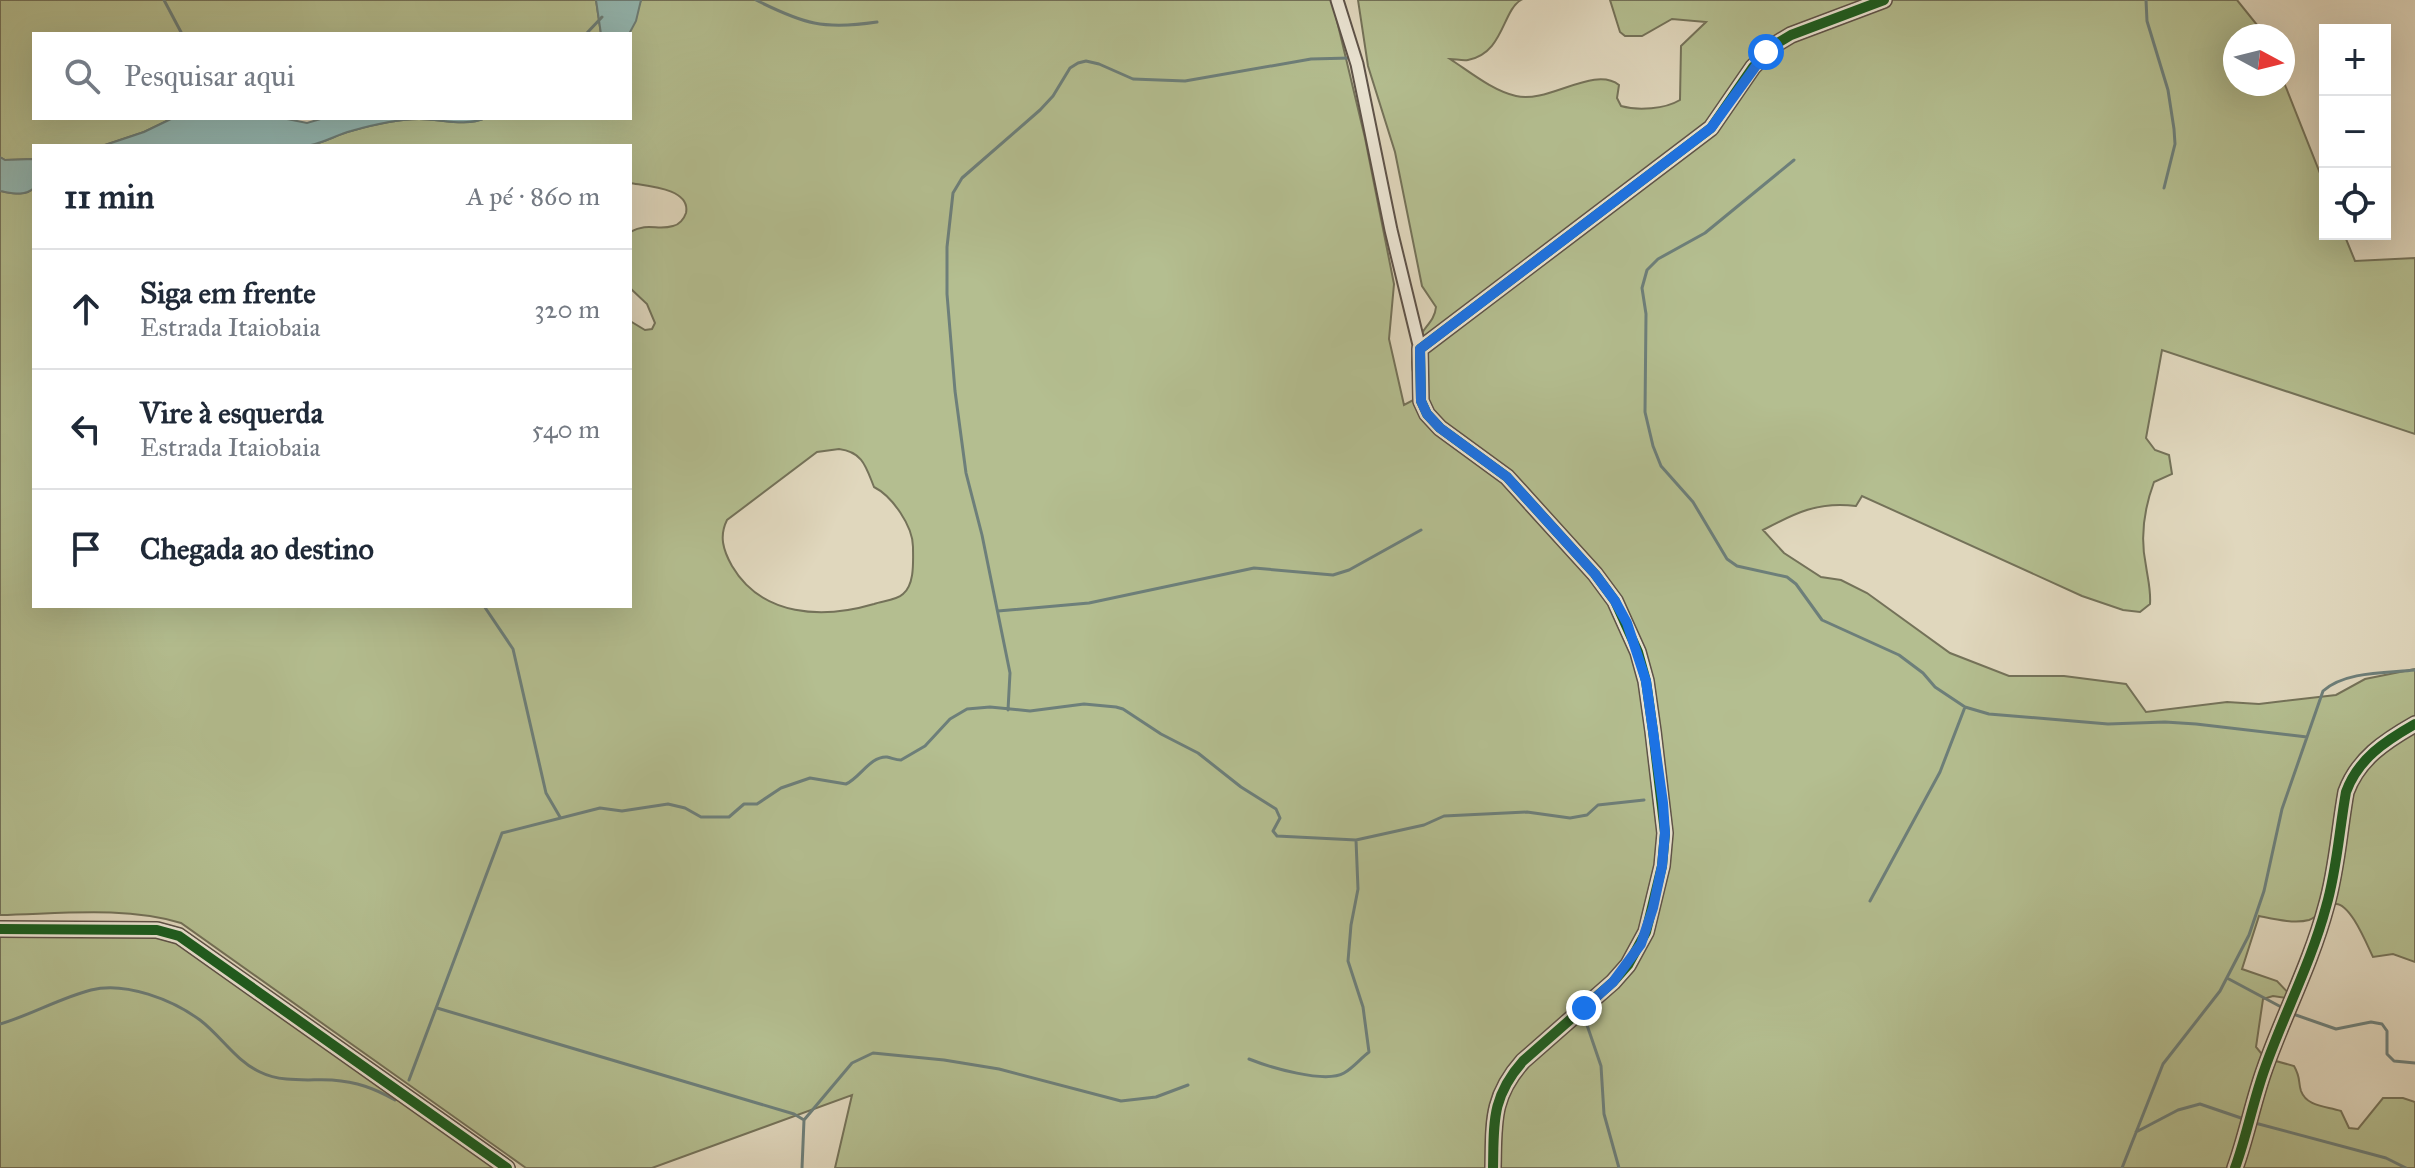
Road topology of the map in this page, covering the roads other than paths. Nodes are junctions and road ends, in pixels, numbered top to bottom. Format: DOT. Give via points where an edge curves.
graph roads {
  1 [pos="1337,0"];
  2 [pos="1884,0"];
  3 [pos="1420,349"];
  4 [pos="2415,724"];
  5 [pos="0,929"];
  6 [pos="507,1168"];
  7 [pos="1493,1168"];
  8 [pos="2235,1168"];
  1 -- 3 [label="street" via="1357,64"];
  2 -- 3 [label="street" via="1776,44 1753,67 1711,128"];
  3 -- 7 [label="street" via="1421,401 1427,414 1507,477 1595,574 1627,623 1646,681 1663,803 1662,866 1641,944 1613,982 1511,1075 1497,1103"];
  4 -- 8 [label="street" via="2374,751 2351,778 2326,909 2268,1060"];
  5 -- 6 [label="street" via="157,930 179,936"];
}
